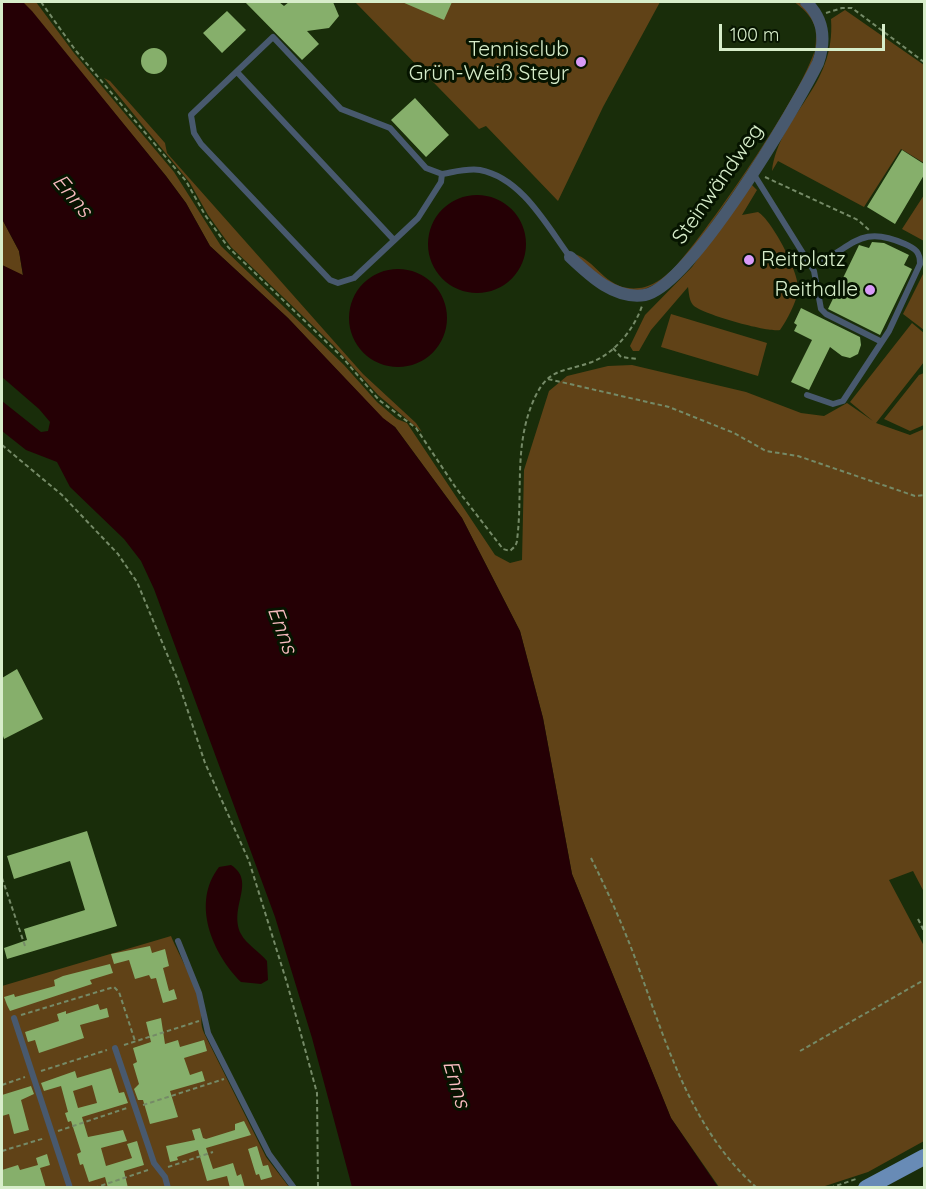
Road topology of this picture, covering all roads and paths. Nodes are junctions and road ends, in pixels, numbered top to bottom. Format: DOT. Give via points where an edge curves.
graph roads {
  1 [pos="41,2"];
  2 [pos="806,2"];
  3 [pos="818,16"];
  4 [pos="924,62"];
  5 [pos="237,72"];
  6 [pos="442,174"];
  7 [pos="755,174"];
  8 [pos="871,235"];
  9 [pos="394,240"];
  10 [pos="570,257"];
  11 [pos="811,266"];
  12 [pos="643,295"];
  13 [pos="880,342"];
  14 [pos="613,348"];
  15 [pos="637,359"];
  16 [pos="549,379"];
  17 [pos="807,395"];
  18 [pos="2,445"];
  19 [pos="924,495"];
  20 [pos="591,858"];
  21 [pos="2,878"];
  22 [pos="918,919"];
  23 [pos="924,932"];
  24 [pos="178,941"];
  25 [pos="25,945"];
  26 [pos="924,980"];
  27 [pos="14,1018"];
  28 [pos="205,1020"];
  29 [pos="135,1041"];
  30 [pos="115,1047"];
  31 [pos="800,1051"];
  32 [pos="33,1075"];
  33 [pos="232,1077"];
  34 [pos="2,1085"];
  35 [pos="135,1107"];
  36 [pos="53,1134"];
  37 [pos="2,1151"];
  38 [pos="213,1152"];
  39 [pos="924,1157"];
  40 [pos="158,1169"];
  41 [pos="70,1188"];
  42 [pos="94,1188"];
  43 [pos="168,1188"];
  44 [pos="294,1188"];
  45 [pos="318,1188"];
  46 [pos="757,1188"];
  47 [pos="867,1188"];
  1 -- 16 [label="path" via="76,51 186,181 228,247 342,357 379,400 416,428 502,549 510,551 517,540 518,471 525,430 533,402"];
  2 -- 3 [label="street"];
  3 -- 4 [label="path" via="852,8"];
  3 -- 7 [label="street, Steinwändweg" via="823,40 818,63"];
  5 -- 6 [label="lane" via="273,37 341,109 390,128 426,168"];
  5 -- 9 [label="lane"];
  5 -- 9 [label="lane" via="191,115 194,133 201,144 330,280 347,282"];
  6 -- 9 [label="lane" via="418,218"];
  6 -- 10 [label="lane" via="480,170 503,181 528,201"];
  7 -- 8 [label="path" via="858,220"];
  7 -- 11 [label="lane"];
  7 -- 12 [label="street, Steinwändweg" via="680,271 662,287"];
  8 -- 11 [label="lane"];
  8 -- 13 [label="lane" via="890,237 914,248 920,258 900,308"];
  10 -- 12 [label="street" via="607,287 619,293"];
  11 -- 13 [label="lane" via="821,309"];
  12 -- 14 [label="path" via="632,328"];
  13 -- 17 [label="lane" via="843,401 833,404"];
  14 -- 15 [label="path" via="621,357"];
  14 -- 16 [label="path" via="590,363 563,368"];
  16 -- 19 [label="path" via="669,407 734,433 766,451 798,456 915,496"];
  18 -- 45 [label="path" via="62,495 118,554 137,582 177,678 205,763 249,861 313,1072"];
  20 -- 46 [label="path" via="632,950 684,1088 705,1125"];
  21 -- 25 [label="path"];
  22 -- 23 [label="path"];
  24 -- 28 [label="lane" via="192,971"];
  26 -- 31 [label="path"];
  27 -- 29 [label="path" via="114,987"];
  27 -- 32 [label="lane"];
  28 -- 29 [label="path"];
  28 -- 33 [label="lane"];
  29 -- 30 [label="path"];
  30 -- 32 [label="path"];
  30 -- 35 [label="lane"];
  32 -- 34 [label="path"];
  32 -- 36 [label="lane"];
  33 -- 35 [label="path"];
  33 -- 44 [label="lane" via="269,1154"];
  35 -- 36 [label="path"];
  35 -- 40 [label="lane"];
  36 -- 37 [label="path"];
  36 -- 41 [label="lane"];
  38 -- 40 [label="path"];
  39 -- 47 [label="main road"];
  40 -- 42 [label="path"];
  40 -- 43 [label="lane"];
}
